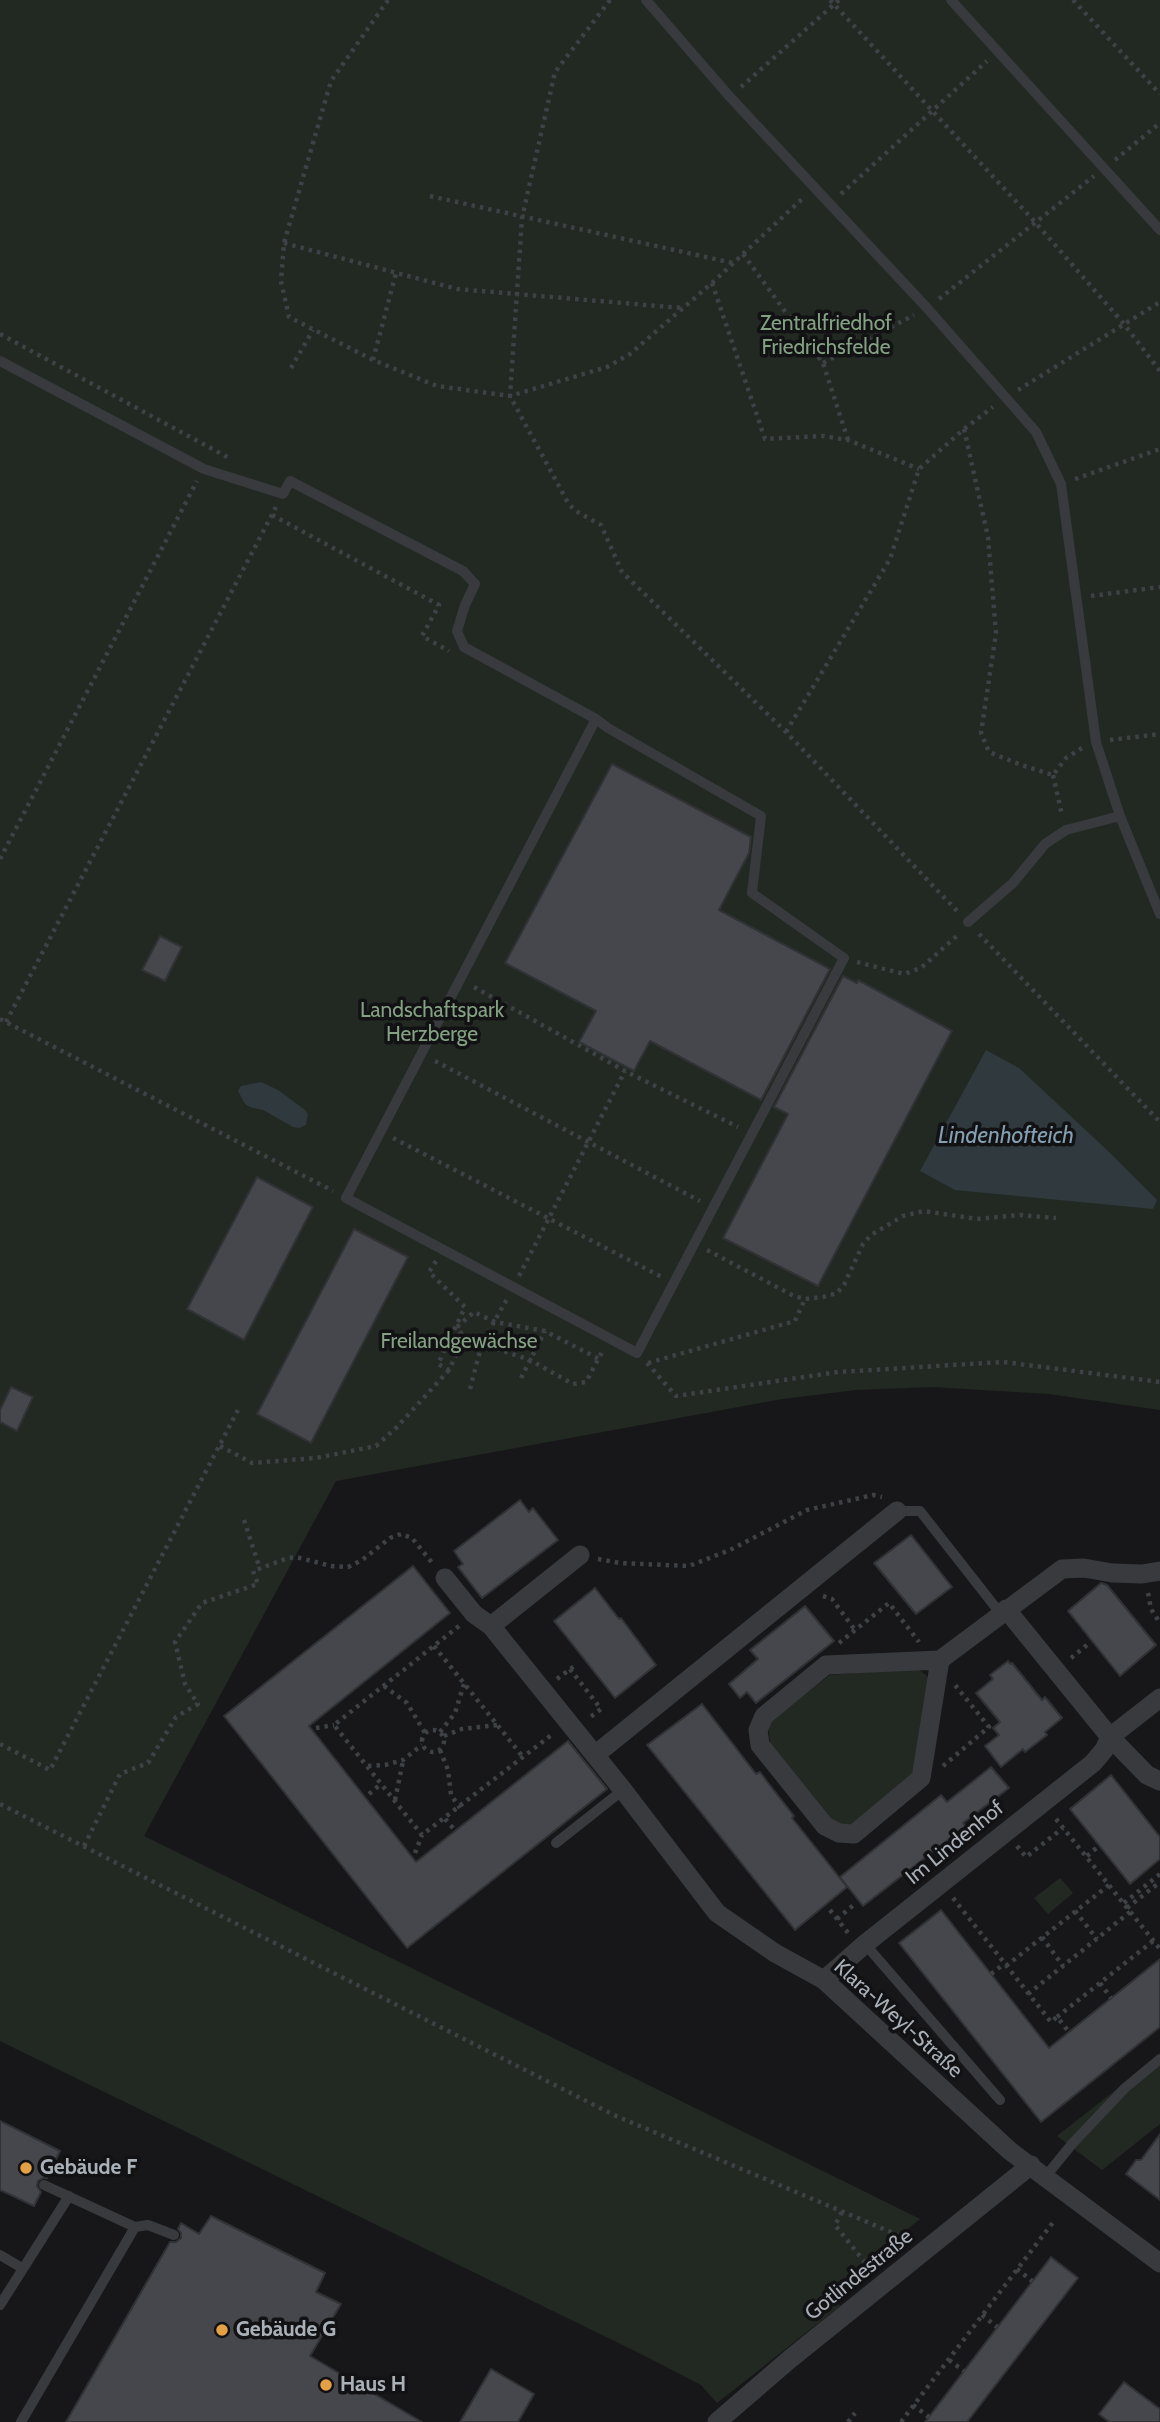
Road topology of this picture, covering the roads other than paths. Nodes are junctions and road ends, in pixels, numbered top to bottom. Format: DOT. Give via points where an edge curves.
graph roads {
  1 [pos="646,0"];
  2 [pos="951,0"];
  3 [pos="1160,230"];
  4 [pos="0,361"];
  5 [pos="596,719"];
  6 [pos="1120,816"];
  7 [pos="1160,914"];
  8 [pos="968,922"];
  9 [pos="897,1511"];
  10 [pos="580,1555"];
  11 [pos="1157,1572"];
  12 [pos="445,1578"];
  13 [pos="1003,1611"];
  14 [pos="491,1626"];
  15 [pos="937,1662"];
  16 [pos="1160,1698"];
  17 [pos="1110,1737"];
  18 [pos="595,1755"];
  19 [pos="1160,1782"];
  20 [pos="623,1790"];
  21 [pos="556,1843"];
  22 [pos="862,1946"];
  23 [pos="824,1980"];
  24 [pos="1160,2059"];
  25 [pos="1000,2100"];
  26 [pos="1039,2171"];
  27 [pos="44,2185"];
  28 [pos="69,2196"];
  29 [pos="135,2227"];
  30 [pos="174,2235"];
  31 [pos="0,2255"];
  32 [pos="1160,2263"];
  33 [pos="22,2268"];
  34 [pos="0,2305"];
  35 [pos="21,2422"];
  36 [pos="717,2422"];
  1 -- 6 [label="lane" via="1036,432 1061,484 1096,742"];
  2 -- 3 [label="lane"];
  4 -- 5 [label="lane" via="204,469 283,494 290,481 463,571 475,584 457,631 464,647"];
  5 -- 5 [label="lane" via="346,1198 637,1353 844,958 752,893 761,816"];
  6 -- 7 [label="lane"];
  6 -- 8 [label="lane" via="1066,830 1045,844 1013,883"];
  9 -- 13 [label="lane" via="920,1511"];
  9 -- 18 [label="street"];
  10 -- 14 [label="street"];
  11 -- 13 [label="street" via="1062,1569"];
  12 -- 14 [label="street, Klara-Weyl-Straße" via="474,1614"];
  13 -- 15 [label="street"];
  13 -- 17 [label="street"];
  14 -- 18 [label="street, Klara-Weyl-Straße"];
  15 -- 15 [label="street" via="826,1665 764,1716 758,1730 760,1745 825,1826 854,1834 921,1778"];
  16 -- 17 [label="street, Im Lindenhof"];
  17 -- 19 [label="street"];
  17 -- 22 [label="street, Im Lindenhof" via="1093,1763"];
  18 -- 20 [label="street, Klara-Weyl-Straße"];
  20 -- 21 [label="lane"];
  20 -- 23 [label="street, Klara-Weyl-Straße" via="717,1913"];
  22 -- 23 [label="street, Im Lindenhof"];
  22 -- 25 [label="lane"];
  23 -- 26 [label="street, Klara-Weyl-Straße" via="1010,2151"];
  24 -- 26 [label="lane"];
  26 -- 32 [label="street, Klara-Weyl-Straße"];
  26 -- 36 [label="street, Gotlindestraße" via="790,2359"];
  27 -- 28 [label="lane"];
  28 -- 29 [label="lane"];
  28 -- 33 [label="lane"];
  29 -- 30 [label="lane" via="148,2225"];
  29 -- 35 [label="lane"];
  31 -- 33 [label="lane"];
  33 -- 34 [label="lane"];
}
